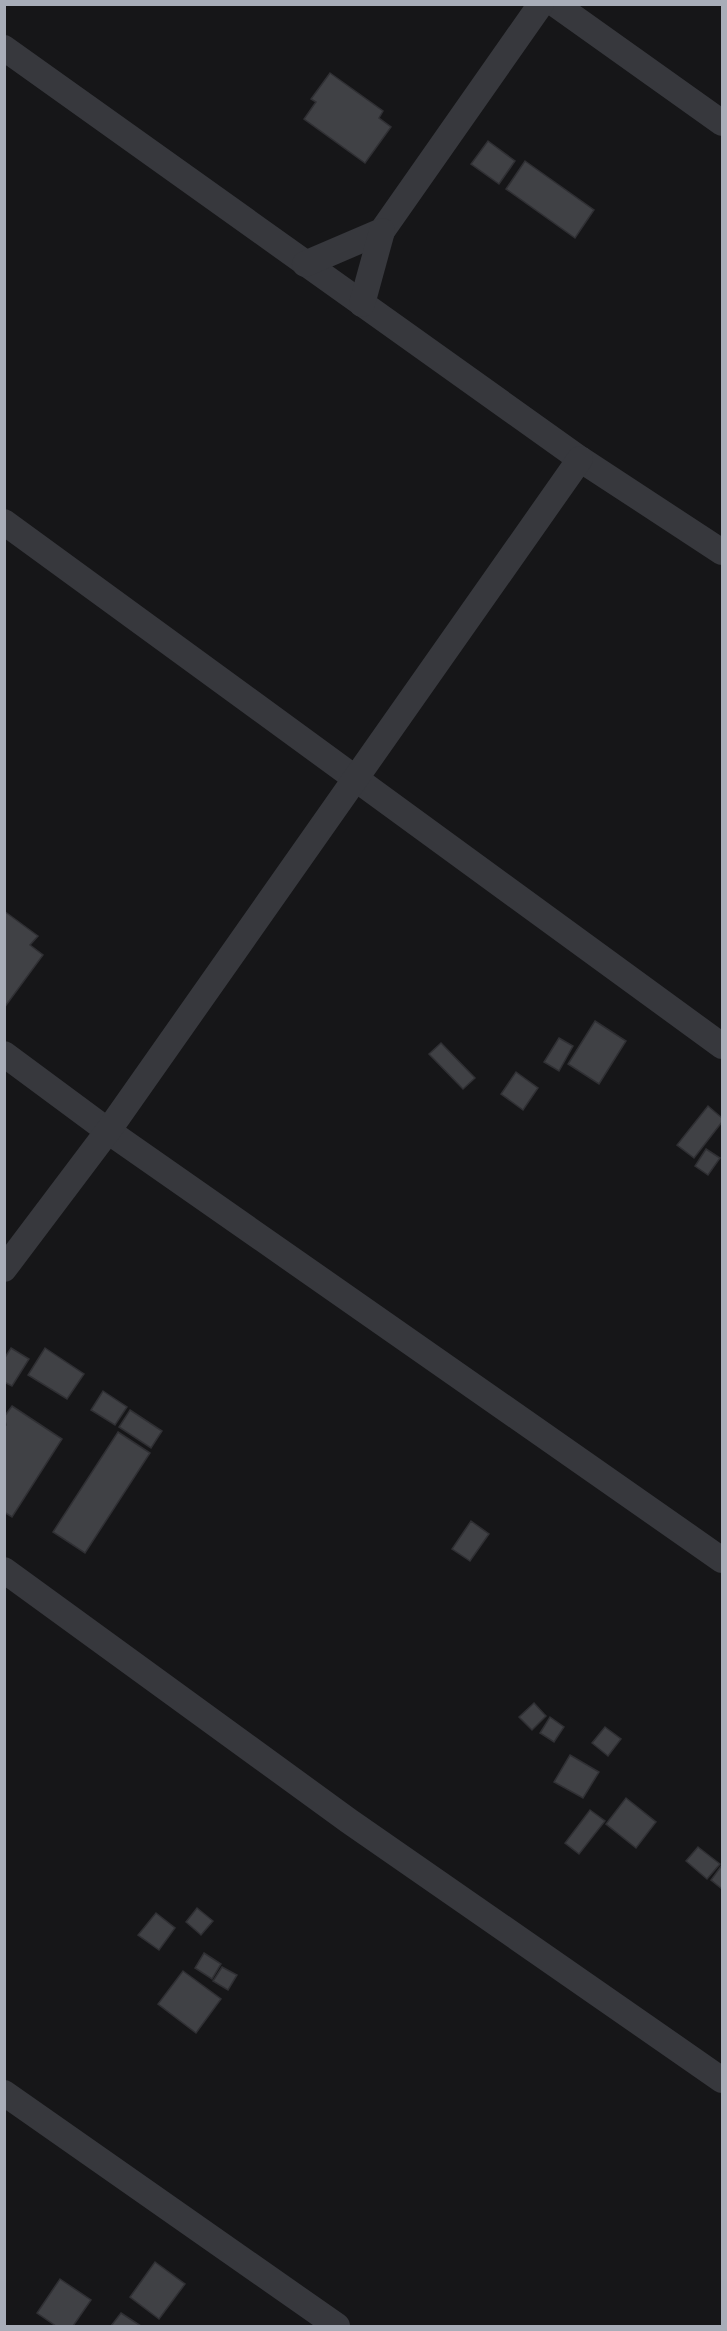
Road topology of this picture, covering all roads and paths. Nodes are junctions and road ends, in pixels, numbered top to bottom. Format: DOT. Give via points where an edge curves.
graph roads {
  1 [pos="541,4"];
  2 [pos="555,4"];
  3 [pos="4,48"];
  4 [pos="723,123"];
  5 [pos="382,231"];
  6 [pos="305,264"];
  7 [pos="362,304"];
  8 [pos="580,459"];
  9 [pos="4,522"];
  10 [pos="723,552"];
  11 [pos="354,778"];
  12 [pos="723,1046"];
  13 [pos="4,1054"];
  14 [pos="108,1131"];
  15 [pos="4,1269"];
  16 [pos="723,1560"];
  17 [pos="4,1570"];
  18 [pos="723,2080"];
  19 [pos="4,2093"];
  20 [pos="337,2326"];
  1 -- 5 [label="street"];
  2 -- 4 [label="street"];
  3 -- 6 [label="street"];
  5 -- 6 [label="street"];
  5 -- 7 [label="street"];
  6 -- 7 [label="street"];
  7 -- 8 [label="street"];
  8 -- 10 [label="street"];
  8 -- 11 [label="street"];
  9 -- 11 [label="street"];
  11 -- 12 [label="street"];
  11 -- 14 [label="street"];
  13 -- 14 [label="street"];
  14 -- 15 [label="street"];
  14 -- 16 [label="street"];
  17 -- 18 [label="street" via="349,1821"];
  19 -- 20 [label="street"];
}
